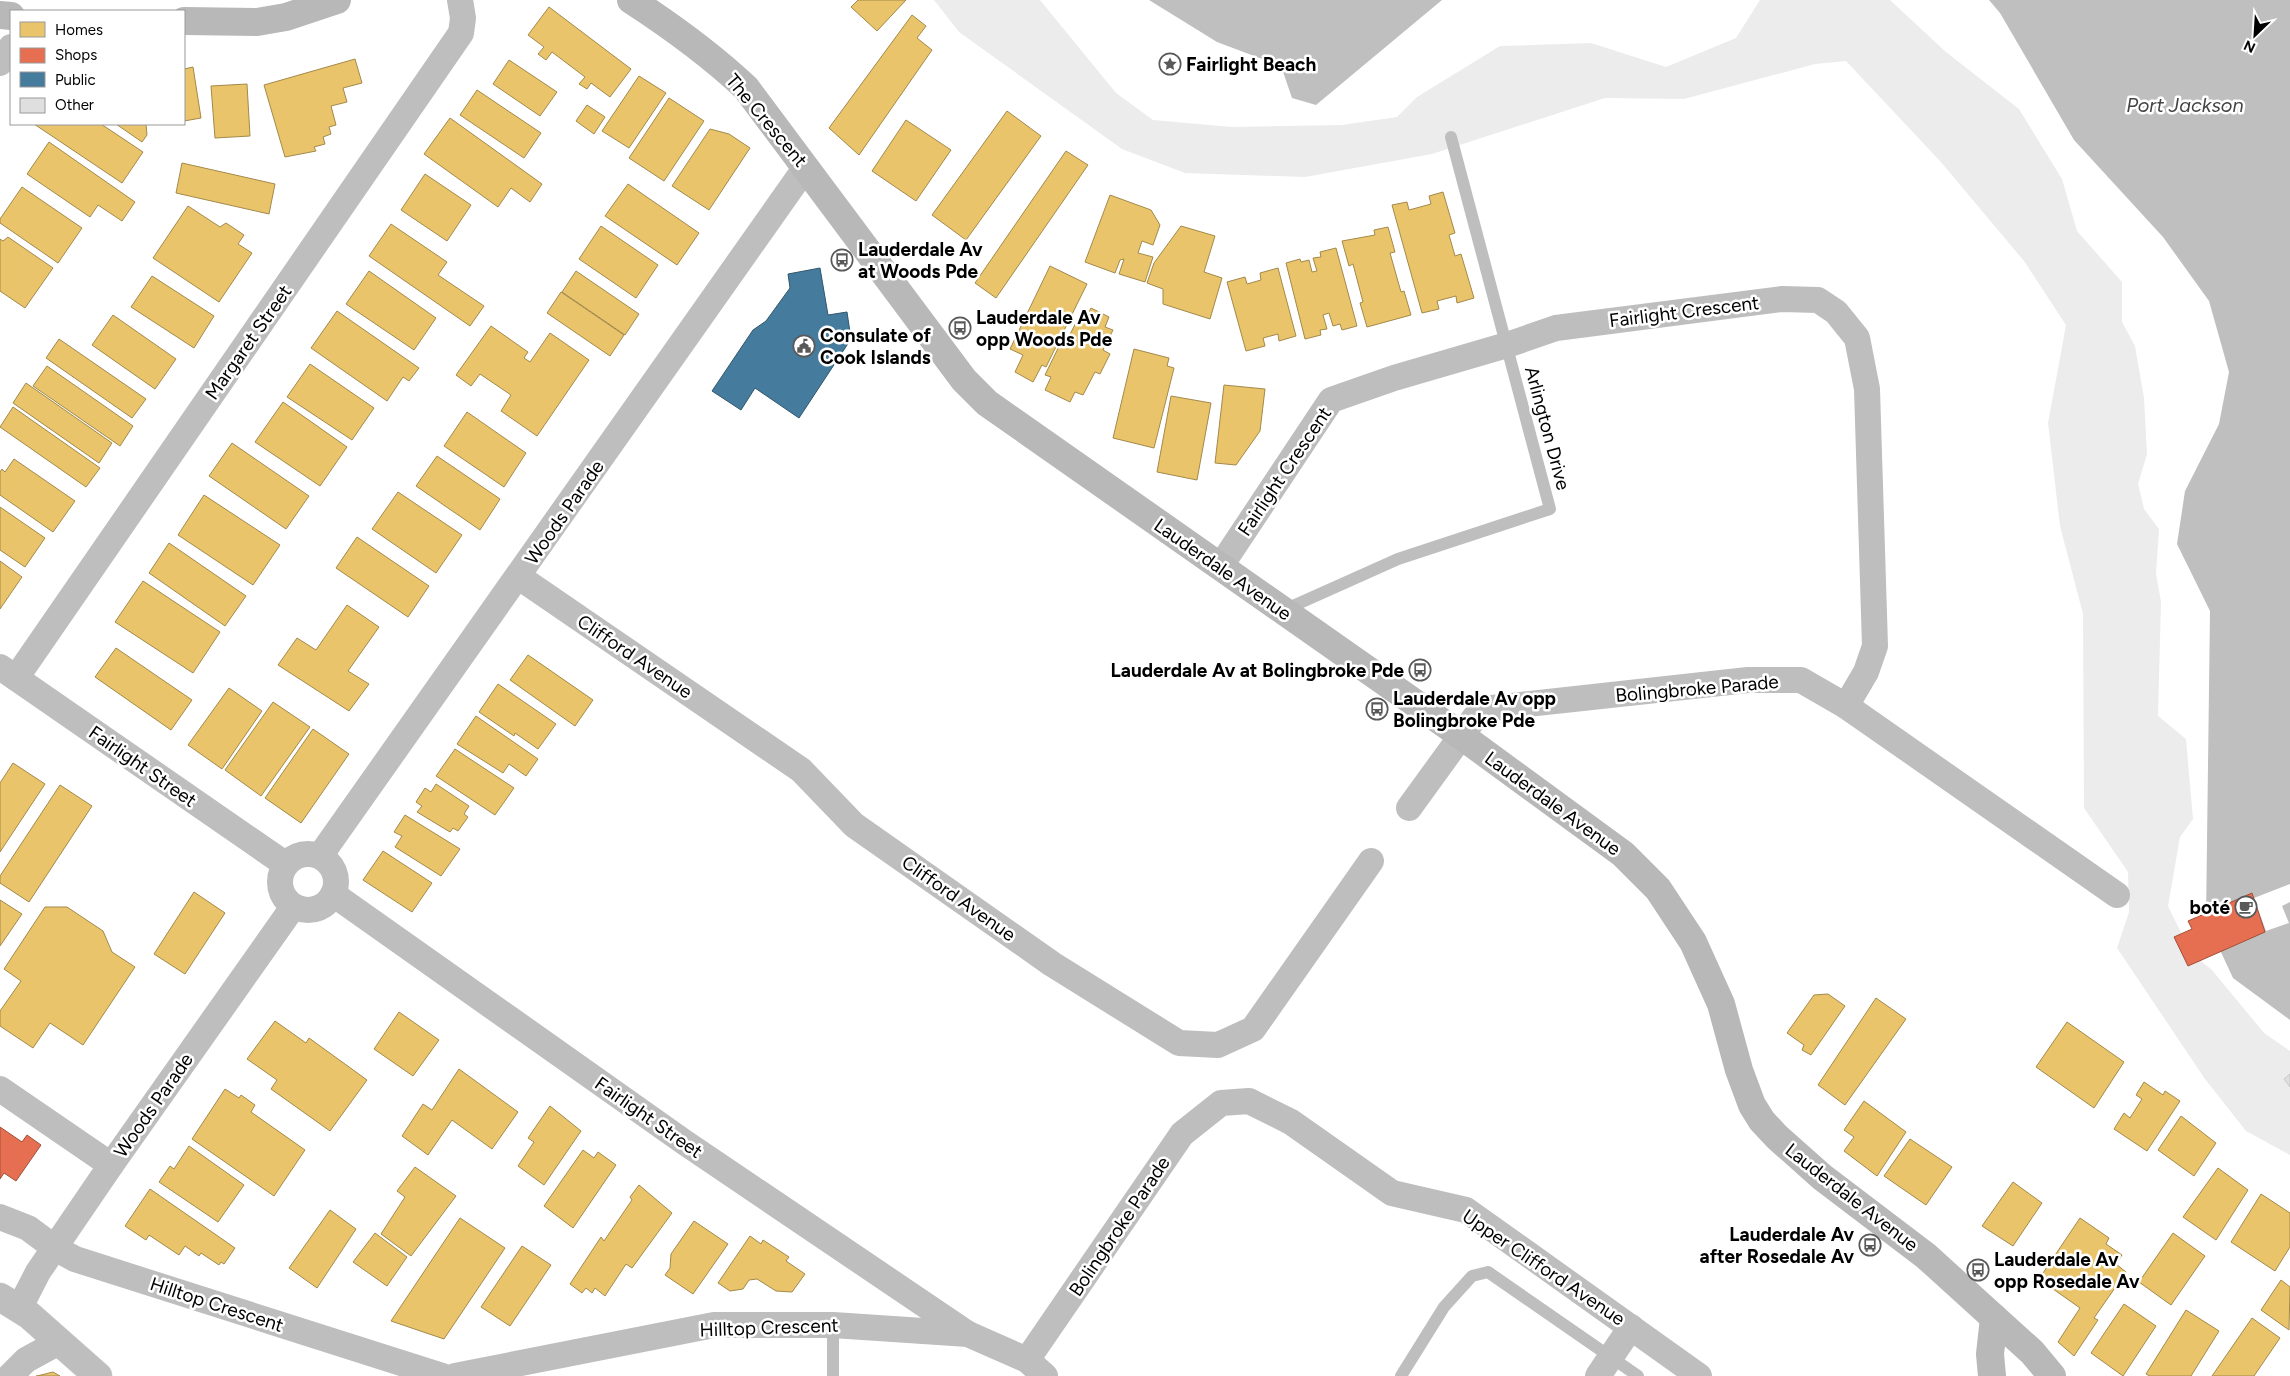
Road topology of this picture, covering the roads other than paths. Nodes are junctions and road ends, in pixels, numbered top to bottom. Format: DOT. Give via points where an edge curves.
graph roads {
  1 [pos="337,0"];
  2 [pos="460,0"];
  3 [pos="631,0"];
  4 [pos="185,21"];
  5 [pos="10,48"];
  6 [pos="0,63"];
  7 [pos="1451,137"];
  8 [pos="806,167"];
  9 [pos="844,217"];
  10 [pos="1507,345"];
  11 [pos="1220,567"];
  12 [pos="518,577"];
  13 [pos="1283,611"];
  14 [pos="8,673"];
  15 [pos="1846,706"];
  16 [pos="1460,735"];
  17 [pos="1409,808"];
  18 [pos="320,856"];
  19 [pos="1372,861"];
  20 [pos="285,864"];
  21 [pos="333,894"];
  22 [pos="2117,895"];
  23 [pos="294,906"];
  24 [pos="0,1089"];
  25 [pos="1221,1103"];
  26 [pos="111,1165"];
  27 [pos="0,1217"];
  28 [pos="55,1248"];
  29 [pos="10,1303"];
  30 [pos="1994,1318"];
  31 [pos="833,1324"];
  32 [pos="1631,1327"];
  33 [pos="968,1334"];
  34 [pos="59,1342"];
  35 [pos="1604,1366"];
  36 [pos="1036,1368"];
  37 [pos="10,1376"];
  38 [pos="98,1376"];
  39 [pos="442,1376"];
  40 [pos="455,1376"];
  41 [pos="833,1376"];
  42 [pos="1401,1376"];
  43 [pos="1638,1376"];
  44 [pos="1699,1376"];
  45 [pos="1992,1376"];
  46 [pos="2052,1376"];
  1 -- 4 [label="main road" via="286,17 257,22"];
  2 -- 14 [label="street, Margaret Street" via="464,18 461,33"];
  3 -- 8 [label="main road, The Crescent" via="730,72"];
  5 -- 6 [label="street"];
  7 -- 10 [label="lane, Arlington Drive"];
  8 -- 9 [label="main road, The Crescent"];
  8 -- 12 [label="street, Woods Parade"];
  9 -- 11 [label="main road, Lauderdale Avenue" via="964,380 987,403"];
  10 -- 11 [label="street, Fairlight Crescent" via="1331,400"];
  10 -- 13 [label="lane, Arlington Drive" via="1550,508 1398,559"];
  10 -- 15 [label="street, Fairlight Crescent" via="1556,328 1782,298 1818,300 1836,312 1857,338 1867,389 1874,592 1874,646 1866,672"];
  11 -- 13 [label="main road, Lauderdale Avenue"];
  12 -- 18 [label="street, Woods Parade"];
  12 -- 19 [label="street, Clifford Avenue" via="801,770 854,825 1052,964 1179,1043 1218,1045 1253,1029"];
  13 -- 16 [label="main road, Lauderdale Avenue"];
  14 -- 20 [label="street, Fairlight Street"];
  15 -- 16 [label="street, Bolingbroke Parade" via="1801,680 1748,680 1492,708 1475,717"];
  15 -- 22 [label="street, Bolingbroke Parade"];
  16 -- 17 [label="street, Bolingbroke Parade"];
  16 -- 30 [label="main road, Lauderdale Avenue" via="1624,854 1658,889 1677,915 1710,975 1739,1070 1752,1105 1762,1121 1822,1178 1926,1256"];
  18 -- 20 [label="street" via="302,854"];
  18 -- 21 [label="street" via="327,861 336,877"];
  20 -- 23 [label="street" via="279,882 286,900"];
  21 -- 23 [label="street" via="321,907 313,910"];
  21 -- 33 [label="street, Fairlight Street" via="684,1142"];
  23 -- 26 [label="street, Woods Parade"];
  24 -- 26 [label="street"];
  25 -- 32 [label="street, Upper Clifford Avenue" via="1249,1101 1291,1122 1392,1193 1466,1210"];
  25 -- 36 [label="street, Bolingbroke Parade" via="1182,1134"];
  26 -- 28 [label="street, Woods Parade"];
  27 -- 28 [label="street, Hilltop Crescent" via="28,1228"];
  28 -- 29 [label="street, Woods Parade" via="33,1281"];
  28 -- 39 [label="street, Hilltop Crescent" via="75,1259"];
  29 -- 34 [label="main road"];
  30 -- 45 [label="main road" via="1990,1354"];
  30 -- 46 [label="main road, Lauderdale Avenue" via="2032,1352"];
  31 -- 33 [label="street, Hilltop Crescent"];
  31 -- 40 [label="street, Hilltop Crescent" via="714,1325"];
  31 -- 41 [label="lane"];
  32 -- 35 [label="street"];
  32 -- 44 [label="street, Upper Clifford Avenue"];
  33 -- 36 [label="street, Hilltop Crescent"];
  34 -- 37 [label="street" via="26,1360"];
  34 -- 38 [label="main road"];
  35 -- 42 [label="lane" via="1488,1272 1472,1276 1444,1307"];
  35 -- 43 [label="lane"];
}
